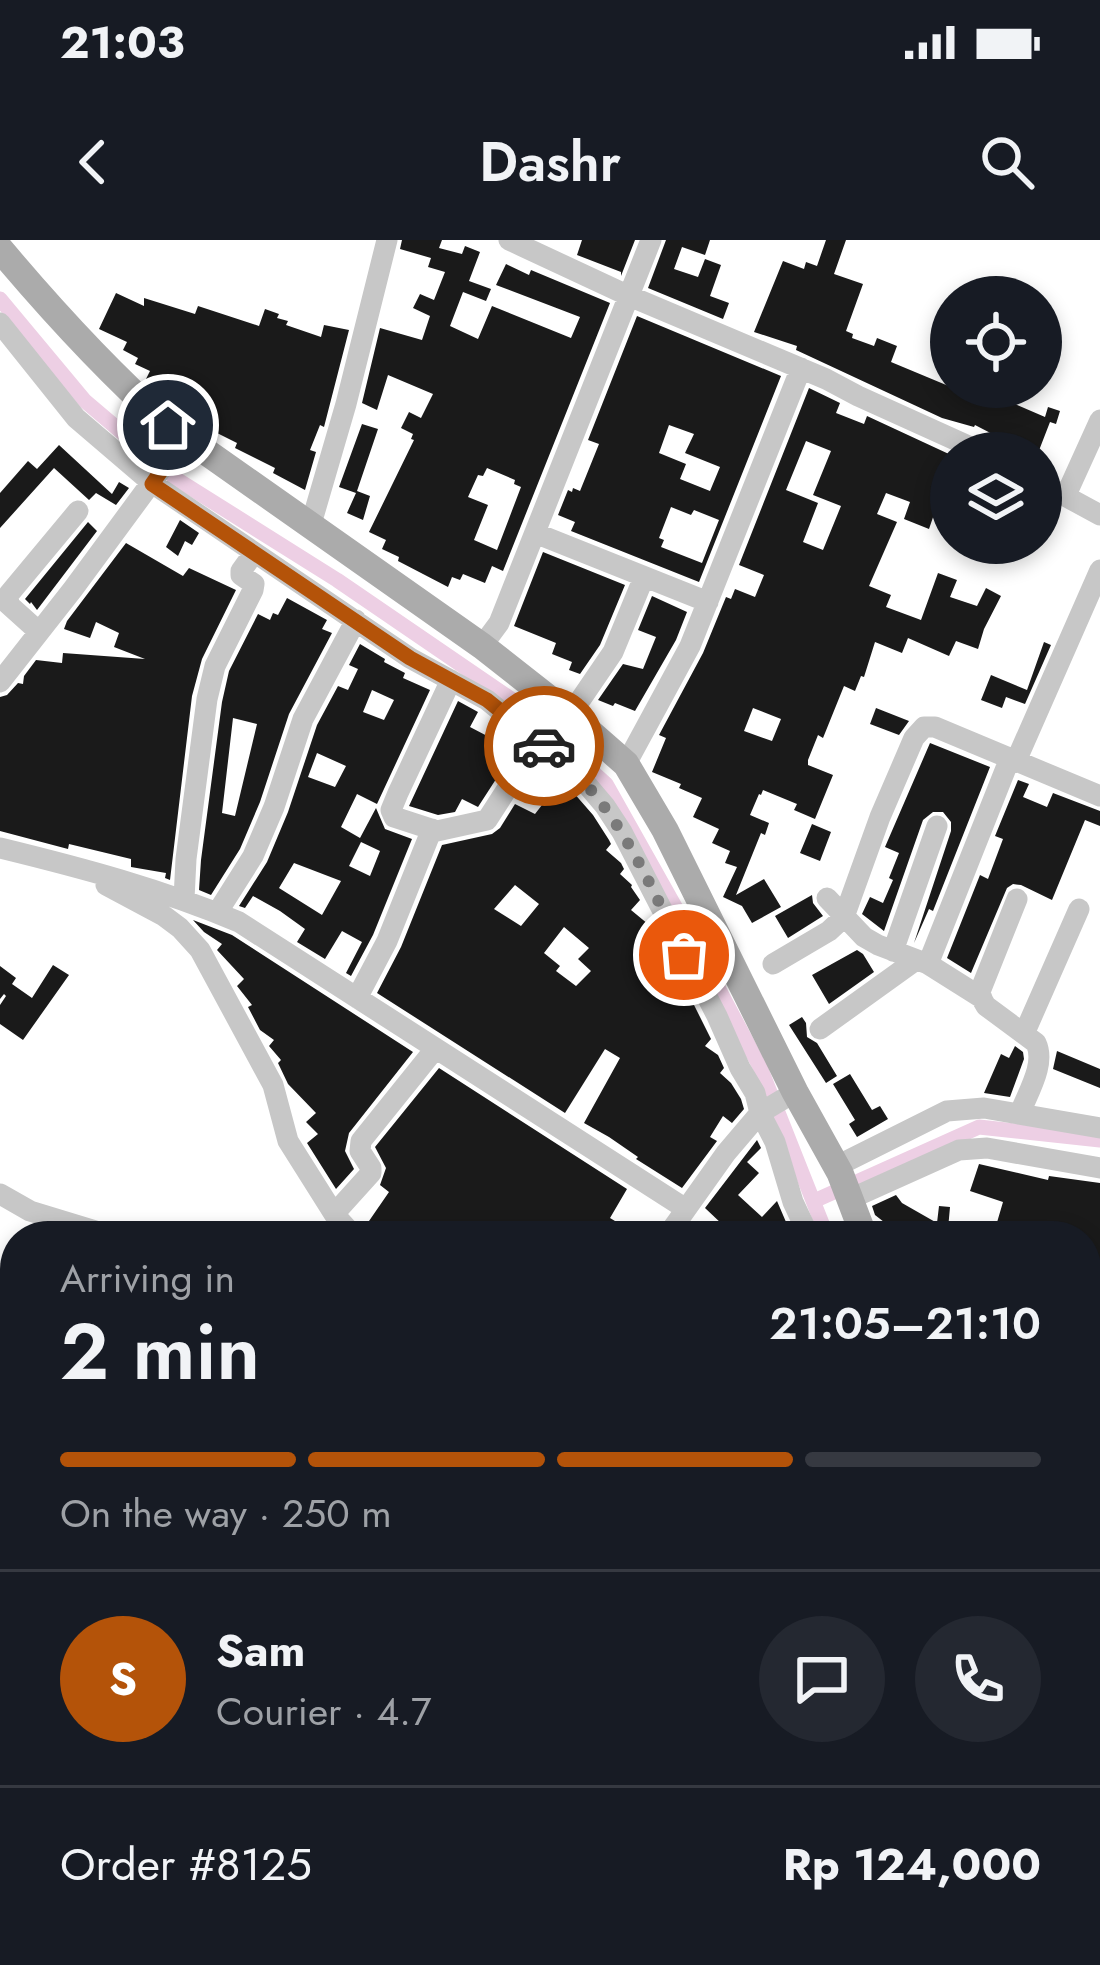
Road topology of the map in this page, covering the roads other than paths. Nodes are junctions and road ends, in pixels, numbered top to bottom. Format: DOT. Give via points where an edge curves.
graph roads {
  1 [pos="387,240"];
  2 [pos="508,240"];
  3 [pos="651,240"];
  4 [pos="0,249"];
  5 [pos="627,295"];
  6 [pos="0,323"];
  7 [pos="801,368"];
  8 [pos="1100,420"];
  9 [pos="939,432"];
  10 [pos="185,437"];
  11 [pos="158,476"];
  12 [pos="1062,494"];
  13 [pos="1066,496"];
  14 [pos="78,511"];
  15 [pos="1100,515"];
  16 [pos="310,524"];
  17 [pos="535,533"];
  18 [pos="254,553"];
  19 [pos="1100,569"];
  20 [pos="644,577"];
  21 [pos="708,602"];
  22 [pos="356,620"];
  23 [pos="38,632"];
  24 [pos="482,646"];
  25 [pos="451,680"];
  26 [pos="0,682"];
  27 [pos="570,715"];
  28 [pos="538,741"];
  29 [pos="1013,759"];
  30 [pos="626,764"];
  31 [pos="1100,796"];
  32 [pos="938,826"];
  33 [pos="432,829"];
  34 [pos="0,848"];
  35 [pos="91,870"];
  36 [pos="827,898"];
  37 [pos="1017,898"];
  38 [pos="184,899"];
  39 [pos="1078,909"];
  40 [pos="217,913"];
  41 [pos="844,917"];
  42 [pos="893,951"];
  43 [pos="922,962"];
  44 [pos="773,964"];
  45 [pos="358,998"];
  46 [pos="982,998"];
  47 [pos="820,1029"];
  48 [pos="1024,1034"];
  49 [pos="435,1048"];
  50 [pos="776,1103"];
  51 [pos="1020,1113"];
  52 [pos="1100,1128"];
  53 [pos="1100,1168"];
  54 [pos="844,1183"];
  55 [pos="0,1194"];
  56 [pos="686,1209"];
  57 [pos="334,1214"];
  58 [pos="63,1221"];
  59 [pos="340,1221"];
  60 [pos="678,1221"];
  61 [pos="802,1221"];
  62 [pos="858,1221"];
  1 -- 16 [label="street"];
  2 -- 5 [label="street"];
  3 -- 5 [label="street"];
  4 -- 10 [label="main road" via="62,322"];
  5 -- 7 [label="street"];
  5 -- 17 [label="street"];
  6 -- 11 [label="street" via="76,418"];
  7 -- 9 [label="street"];
  7 -- 21 [label="street"];
  8 -- 13 [label="street"];
  10 -- 11 [label="street"];
  10 -- 16 [label="main road"];
  11 -- 18 [label="street"];
  11 -- 23 [label="street"];
  12 -- 13 [label="street"];
  13 -- 15 [label="street"];
  14 -- 23 [label="street" via="9,594 8,604"];
  16 -- 24 [label="main road"];
  17 -- 20 [label="street"];
  17 -- 24 [label="street"];
  18 -- 22 [label="street"];
  18 -- 38 [label="street" via="241,571 253,590 207,699"];
  19 -- 29 [label="street"];
  20 -- 21 [label="street"];
  20 -- 27 [label="street" via="613,652"];
  21 -- 30 [label="street"];
  22 -- 25 [label="street"];
  22 -- 40 [label="street" via="303,719 253,856"];
  23 -- 26 [label="street"];
  24 -- 27 [label="main road"];
  25 -- 28 [label="street"];
  25 -- 33 [label="street" via="391,810"];
  27 -- 30 [label="main road"];
  28 -- 33 [label="street" via="487,820"];
  28 -- 50 [label="street" via="605,806 740,1068 755,1093"];
  29 -- 31 [label="street"];
  29 -- 41 [label="street" via="935,728 920,730"];
  29 -- 43 [label="street"];
  30 -- 50 [label="main road" via="665,830"];
  32 -- 42 [label="street"];
  33 -- 45 [label="street"];
  34 -- 35 [label="street"];
  35 -- 38 [label="street"];
  35 -- 57 [label="street" via="164,916 200,950 273,1085 288,1141"];
  36 -- 41 [label="street"];
  37 -- 46 [label="street"];
  38 -- 40 [label="street"];
  39 -- 48 [label="street"];
  40 -- 45 [label="street"];
  41 -- 42 [label="street"];
  41 -- 44 [label="street"];
  42 -- 43 [label="street"];
  43 -- 46 [label="street"];
  43 -- 47 [label="street"];
  45 -- 49 [label="street"];
  46 -- 48 [label="street"];
  48 -- 51 [label="street" via="1041,1051"];
  49 -- 56 [label="street"];
  49 -- 57 [label="street" via="361,1141 371,1173"];
  50 -- 54 [label="main road"];
  50 -- 56 [label="street"];
  50 -- 61 [label="street" via="776,1142"];
  51 -- 52 [label="street"];
  51 -- 54 [label="street" via="947,1111"];
  53 -- 54 [label="street" via="987,1148"];
  54 -- 62 [label="main road"];
  55 -- 58 [label="street"];
  56 -- 60 [label="street"];
  57 -- 59 [label="street"];
}
